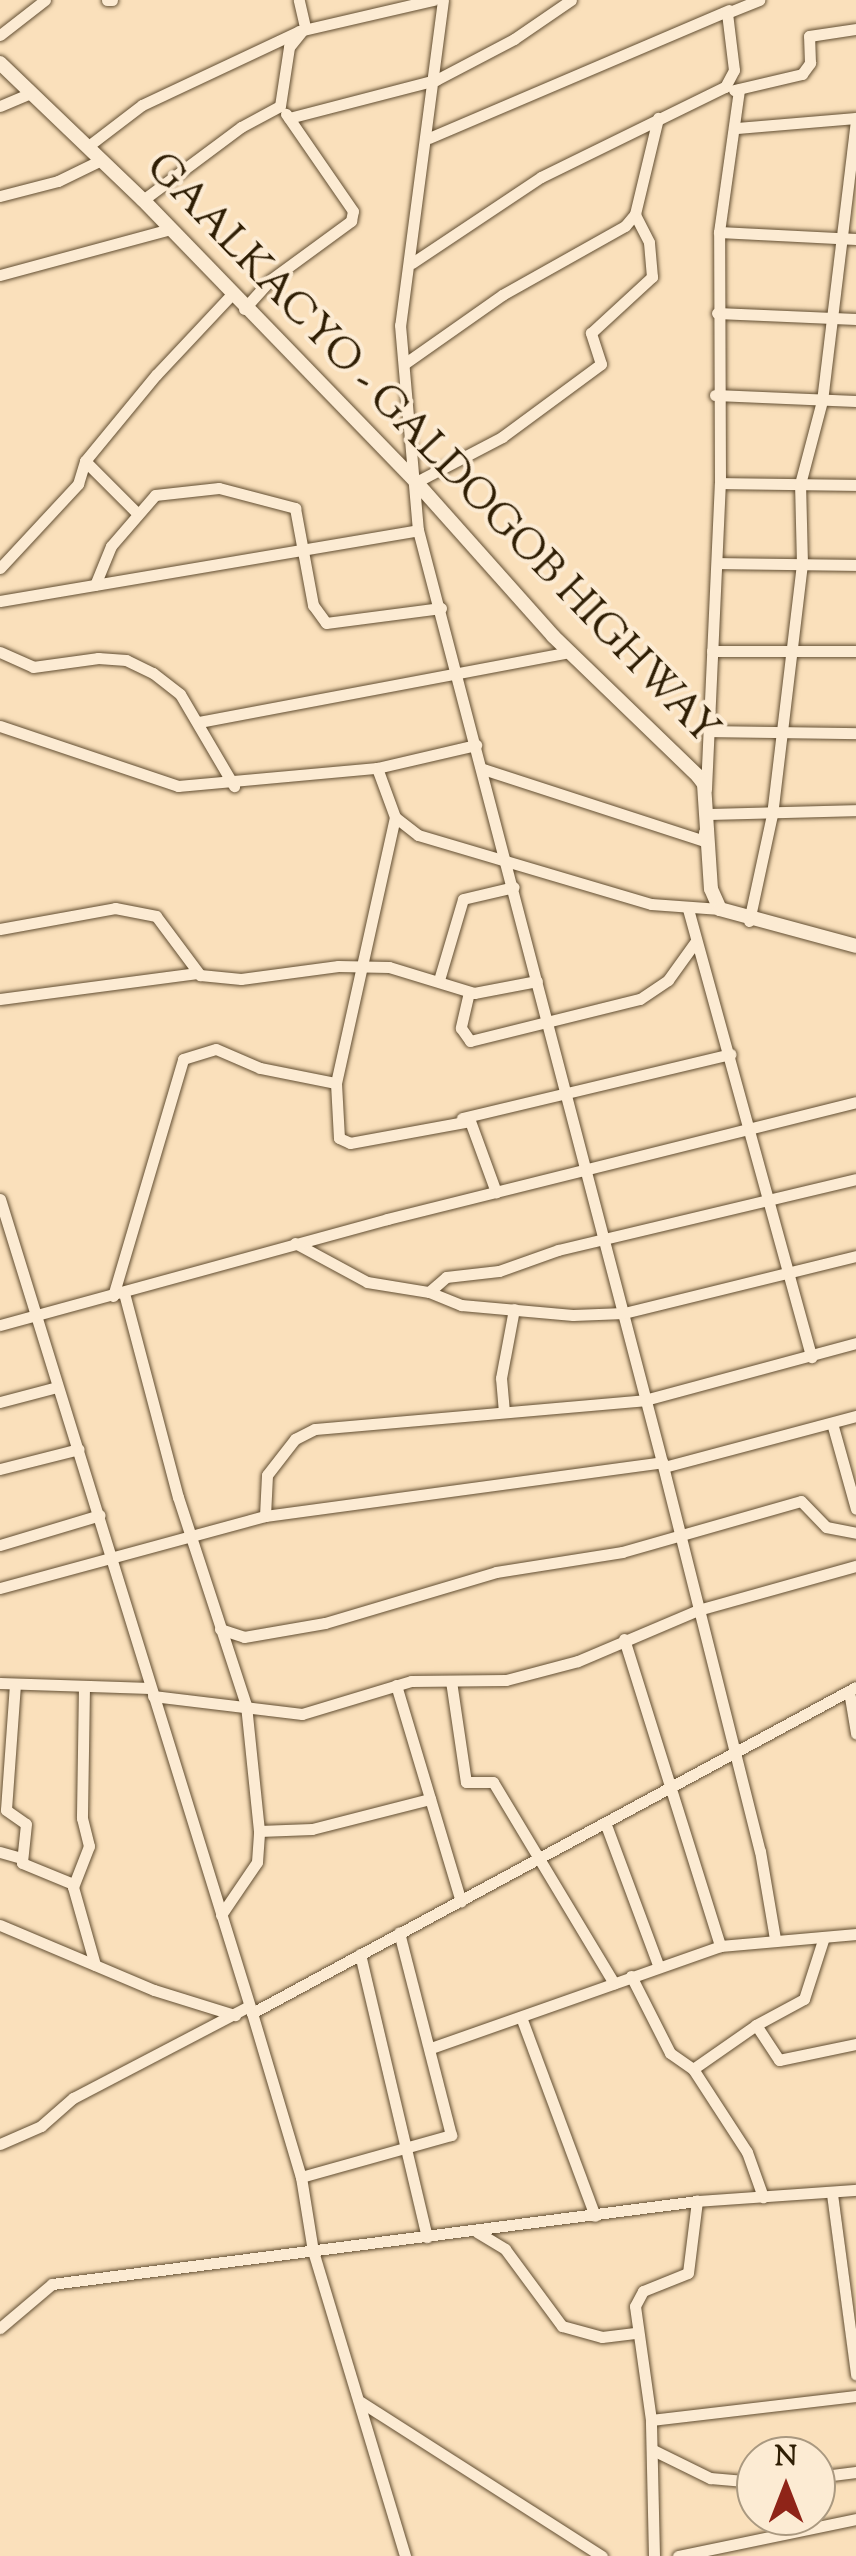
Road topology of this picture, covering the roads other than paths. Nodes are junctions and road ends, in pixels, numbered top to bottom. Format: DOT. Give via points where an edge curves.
graph roads {
  1 [pos="45,0"];
  2 [pos="299,0"];
  3 [pos="433,0"];
  4 [pos="444,0"];
  5 [pos="571,0"];
  6 [pos="759,0"];
  7 [pos="729,10"];
  8 [pos="856,29"];
  9 [pos="298,31"];
  10 [pos="0,35"];
  11 [pos="0,63"];
  12 [pos="436,80"];
  13 [pos="739,89"];
  14 [pos="32,93"];
  15 [pos="710,94"];
  16 [pos="0,106"];
  17 [pos="280,106"];
  18 [pos="288,118"];
  19 [pos="658,118"];
  20 [pos="856,118"];
  21 [pos="737,128"];
  22 [pos="429,138"];
  23 [pos="87,147"];
  24 [pos="101,160"];
  25 [pos="0,196"];
  26 [pos="144,200"];
  27 [pos="634,214"];
  28 [pos="170,229"];
  29 [pos="719,232"];
  30 [pos="841,238"];
  31 [pos="856,239"];
  32 [pos="412,263"];
  33 [pos="0,276"];
  34 [pos="230,295"];
  35 [pos="244,309"];
  36 [pos="716,313"];
  37 [pos="832,319"];
  38 [pos="856,319"];
  39 [pos="404,364"];
  40 [pos="716,396"];
  41 [pos="822,401"];
  42 [pos="856,401"];
  43 [pos="85,461"];
  44 [pos="416,482"];
  45 [pos="720,483"];
  46 [pos="800,484"];
  47 [pos="856,485"];
  48 [pos="136,513"];
  49 [pos="418,530"];
  50 [pos="301,550"];
  51 [pos="3,559"];
  52 [pos="716,563"];
  53 [pos="802,564"];
  54 [pos="856,565"];
  55 [pos="96,584"];
  56 [pos="0,601"];
  57 [pos="441,608"];
  58 [pos="712,650"];
  59 [pos="792,651"];
  60 [pos="856,651"];
  61 [pos="0,652"];
  62 [pos="570,652"];
  63 [pos="456,677"];
  64 [pos="199,722"];
  65 [pos="0,726"];
  66 [pos="709,732"];
  67 [pos="782,732"];
  68 [pos="856,733"];
  69 [pos="476,745"];
  70 [pos="377,768"];
  71 [pos="483,769"];
  72 [pos="234,786"];
  73 [pos="856,810"];
  74 [pos="705,814"];
  75 [pos="772,815"];
  76 [pos="394,816"];
  77 [pos="704,841"];
  78 [pos="506,858"];
  79 [pos="514,887"];
  80 [pos="720,909"];
  81 [pos="688,910"];
  82 [pos="749,922"];
  83 [pos="0,929"];
  84 [pos="696,941"];
  85 [pos="856,946"];
  86 [pos="358,966"];
  87 [pos="197,973"];
  88 [pos="440,980"];
  89 [pos="537,980"];
  90 [pos="469,992"];
  91 [pos="0,999"];
  92 [pos="547,1022"];
  93 [pos="730,1054"];
  94 [pos="336,1083"];
  95 [pos="566,1093"];
  96 [pos="856,1102"];
  97 [pos="461,1118"];
  98 [pos="751,1126"];
  99 [pos="586,1170"];
  100 [pos="856,1180"];
  101 [pos="496,1192"];
  102 [pos="0,1199"];
  103 [pos="770,1201"];
  104 [pos="295,1243"];
  105 [pos="605,1243"];
  106 [pos="856,1256"];
  107 [pos="788,1273"];
  108 [pos="429,1292"];
  109 [pos="119,1294"];
  110 [pos="514,1309"];
  111 [pos="624,1313"];
  112 [pos="35,1317"];
  113 [pos="0,1325"];
  114 [pos="856,1344"];
  115 [pos="811,1357"];
  116 [pos="57,1387"];
  117 [pos="645,1400"];
  118 [pos="0,1402"];
  119 [pos="504,1412"];
  120 [pos="856,1416"];
  121 [pos="832,1423"];
  122 [pos="80,1449"];
  123 [pos="663,1464"];
  124 [pos="0,1469"];
  125 [pos="856,1509"];
  126 [pos="100,1515"];
  127 [pos="264,1516"];
  128 [pos="856,1532"];
  129 [pos="679,1535"];
  130 [pos="193,1540"];
  131 [pos="0,1545"];
  132 [pos="113,1560"];
  133 [pos="856,1566"];
  134 [pos="0,1588"];
  135 [pos="698,1610"];
  136 [pos="220,1629"];
  137 [pos="624,1639"];
  138 [pos="450,1681"];
  139 [pos="0,1683"];
  140 [pos="15,1684"];
  141 [pos="396,1685"];
  142 [pos="84,1687"];
  143 [pos="852,1689"];
  144 [pos="152,1692"];
  145 [pos="246,1705"];
  146 [pos="856,1733"];
  147 [pos="736,1752"];
  148 [pos="672,1788"];
  149 [pos="430,1799"];
  150 [pos="606,1825"];
  151 [pos="259,1831"];
  152 [pos="0,1852"];
  153 [pos="21,1858"];
  154 [pos="536,1862"];
  155 [pos="73,1884"];
  156 [pos="462,1901"];
  157 [pos="221,1915"];
  158 [pos="0,1924"];
  159 [pos="400,1934"];
  160 [pos="856,1934"];
  161 [pos="824,1937"];
  162 [pos="775,1939"];
  163 [pos="720,1946"];
  164 [pos="360,1954"];
  165 [pos="95,1965"];
  166 [pos="658,1965"];
  167 [pos="632,1976"];
  168 [pos="614,1983"];
  169 [pos="251,2009"];
  170 [pos="235,2015"];
  171 [pos="521,2017"];
  172 [pos="756,2026"];
  173 [pos="856,2044"];
  174 [pos="431,2048"];
  175 [pos="693,2069"];
  176 [pos="0,2144"];
  177 [pos="405,2148"];
  178 [pos="301,2177"];
  179 [pos="856,2190"];
  180 [pos="832,2194"];
  181 [pos="763,2197"];
  182 [pos="697,2201"];
  183 [pos="595,2216"];
  184 [pos="477,2232"];
  185 [pos="427,2237"];
  186 [pos="313,2251"];
  187 [pos="856,2262"];
  188 [pos="840,2265"];
  189 [pos="852,2319"];
  190 [pos="0,2328"];
  191 [pos="637,2333"];
  192 [pos="856,2374"];
  193 [pos="856,2396"];
  194 [pos="361,2402"];
  195 [pos="651,2420"];
  196 [pos="653,2450"];
  197 [pos="736,2480"];
  198 [pos="856,2519"];
  199 [pos="405,2556"];
  200 [pos="602,2556"];
  201 [pos="654,2556"];
  202 [pos="678,2556"];
  1 -- 10 [label="street"];
  2 -- 9 [label="street" via="306,27"];
  3 -- 9 [label="street"];
  4 -- 12 [label="street"];
  5 -- 12 [label="street"];
  6 -- 7 [label="street"];
  7 -- 15 [label="street" via="724,22 732,78"];
  7 -- 22 [label="street"];
  8 -- 13 [label="street" via="809,36 810,63 802,74"];
  9 -- 17 [label="street"];
  9 -- 23 [label="street" via="142,106"];
  11 -- 14 [label="street, GAALKACYO - GALDOGOB HIGHWAY"];
  12 -- 18 [label="street"];
  12 -- 22 [label="street"];
  13 -- 15 [label="street"];
  13 -- 21 [label="street"];
  14 -- 16 [label="street"];
  14 -- 23 [label="street, GAALKACYO - GALDOGOB HIGHWAY"];
  15 -- 19 [label="street"];
  17 -- 18 [label="street"];
  17 -- 26 [label="street" via="241,126"];
  18 -- 35 [label="street" via="353,211 351,221 270,281"];
  19 -- 27 [label="street"];
  19 -- 32 [label="street" via="541,176"];
  20 -- 21 [label="street"];
  20 -- 30 [label="street"];
  21 -- 29 [label="street"];
  22 -- 32 [label="street"];
  23 -- 24 [label="street, GAALKACYO - GALDOGOB HIGHWAY"];
  24 -- 25 [label="street" via="58,181"];
  24 -- 26 [label="street, GAALKACYO - GALDOGOB HIGHWAY"];
  26 -- 28 [label="street, GAALKACYO - GALDOGOB HIGHWAY"];
  27 -- 39 [label="street" via="613,236 517,286"];
  27 -- 44 [label="street" via="649,242 652,276 591,333 601,364 502,437"];
  28 -- 33 [label="street"];
  28 -- 34 [label="street, GAALKACYO - GALDOGOB HIGHWAY"];
  29 -- 30 [label="street"];
  29 -- 36 [label="street"];
  30 -- 31 [label="street"];
  30 -- 37 [label="street"];
  32 -- 39 [label="street" via="400,325"];
  34 -- 35 [label="street, GAALKACYO - GALDOGOB HIGHWAY"];
  34 -- 43 [label="street"];
  35 -- 44 [label="street, GAALKACYO - GALDOGOB HIGHWAY"];
  36 -- 37 [label="street"];
  36 -- 40 [label="street"];
  37 -- 38 [label="street"];
  37 -- 41 [label="street"];
  39 -- 44 [label="street"];
  40 -- 41 [label="street"];
  40 -- 45 [label="street"];
  41 -- 42 [label="street"];
  41 -- 46 [label="street"];
  43 -- 48 [label="street"];
  43 -- 51 [label="street" via="78,484"];
  44 -- 49 [label="street"];
  44 -- 62 [label="street, GAALKACYO - GALDOGOB HIGHWAY"];
  45 -- 46 [label="street"];
  45 -- 52 [label="street"];
  46 -- 47 [label="street"];
  46 -- 53 [label="street"];
  48 -- 50 [label="street" via="155,496 187,489 277,500 295,508"];
  48 -- 55 [label="street" via="111,546"];
  49 -- 50 [label="street"];
  49 -- 57 [label="street"];
  50 -- 55 [label="street"];
  50 -- 57 [label="street" via="312,605 326,622"];
  52 -- 53 [label="street"];
  52 -- 58 [label="street"];
  53 -- 54 [label="street"];
  53 -- 59 [label="street"];
  55 -- 56 [label="street"];
  57 -- 63 [label="street"];
  58 -- 59 [label="street"];
  58 -- 66 [label="street"];
  59 -- 60 [label="street"];
  59 -- 67 [label="street"];
  61 -- 64 [label="street" via="33,667 126,660 180,694"];
  62 -- 63 [label="street"];
  62 -- 77 [label="street, GAALKACYO - GALDOGOB HIGHWAY" via="704,784"];
  63 -- 64 [label="street"];
  63 -- 69 [label="street"];
  64 -- 72 [label="street"];
  65 -- 72 [label="street" via="157,782"];
  66 -- 67 [label="street"];
  66 -- 74 [label="street"];
  67 -- 68 [label="street"];
  67 -- 75 [label="street"];
  69 -- 70 [label="street"];
  69 -- 71 [label="street"];
  70 -- 72 [label="street"];
  70 -- 76 [label="street"];
  71 -- 77 [label="street"];
  71 -- 78 [label="street"];
  73 -- 75 [label="street"];
  74 -- 75 [label="street"];
  74 -- 77 [label="street"];
  75 -- 82 [label="street"];
  76 -- 78 [label="street" via="418,835"];
  76 -- 86 [label="street"];
  77 -- 80 [label="street, GAALKACYO - GALDOGOB HIGHWAY"];
  78 -- 79 [label="street"];
  78 -- 81 [label="street"];
  79 -- 88 [label="street" via="462,899"];
  79 -- 89 [label="street"];
  80 -- 81 [label="street"];
  80 -- 82 [label="street"];
  81 -- 84 [label="street"];
  82 -- 85 [label="street"];
  83 -- 87 [label="street" via="116,908 147,911"];
  84 -- 92 [label="street" via="654,992"];
  84 -- 93 [label="street"];
  86 -- 87 [label="street" via="241,979"];
  86 -- 88 [label="street"];
  86 -- 94 [label="street"];
  87 -- 91 [label="street"];
  88 -- 90 [label="street"];
  89 -- 90 [label="street"];
  89 -- 92 [label="street"];
  90 -- 92 [label="street" via="465,1039"];
  92 -- 95 [label="street"];
  93 -- 95 [label="street"];
  93 -- 98 [label="street"];
  94 -- 97 [label="street" via="342,1142"];
  94 -- 109 [label="street" via="260,1068 216,1048 182,1060"];
  95 -- 97 [label="street"];
  95 -- 99 [label="street"];
  96 -- 98 [label="street"];
  97 -- 101 [label="street" via="476,1127"];
  98 -- 99 [label="street"];
  98 -- 103 [label="street"];
  99 -- 101 [label="street"];
  99 -- 105 [label="street"];
  100 -- 103 [label="street"];
  101 -- 104 [label="street"];
  102 -- 112 [label="street"];
  103 -- 105 [label="street"];
  103 -- 107 [label="street"];
  104 -- 108 [label="street" via="347,1277"];
  104 -- 109 [label="street"];
  105 -- 108 [label="street" via="446,1277"];
  105 -- 111 [label="street"];
  106 -- 107 [label="street"];
  107 -- 111 [label="street"];
  107 -- 115 [label="street"];
  108 -- 110 [label="street" via="462,1306"];
  109 -- 112 [label="street"];
  109 -- 130 [label="street"];
  110 -- 111 [label="street"];
  110 -- 119 [label="street" via="501,1378"];
  111 -- 117 [label="street"];
  112 -- 113 [label="street"];
  112 -- 116 [label="street"];
  114 -- 115 [label="street"];
  115 -- 117 [label="street"];
  116 -- 118 [label="street"];
  116 -- 122 [label="street"];
  117 -- 119 [label="street"];
  117 -- 123 [label="street"];
  119 -- 127 [label="street" via="406,1416 303,1433 267,1475"];
  120 -- 121 [label="street"];
  121 -- 123 [label="street"];
  121 -- 125 [label="street"];
  122 -- 124 [label="street"];
  122 -- 126 [label="street"];
  123 -- 127 [label="street"];
  123 -- 129 [label="street"];
  126 -- 131 [label="street"];
  126 -- 132 [label="street"];
  127 -- 130 [label="street"];
  128 -- 129 [label="street" via="826,1527 801,1500"];
  129 -- 135 [label="street"];
  129 -- 136 [label="street" via="496,1572 325,1623 244,1637"];
  130 -- 132 [label="street"];
  130 -- 136 [label="street"];
  132 -- 134 [label="street"];
  132 -- 144 [label="street"];
  133 -- 135 [label="street"];
  135 -- 137 [label="street"];
  135 -- 147 [label="street"];
  136 -- 145 [label="street"];
  137 -- 138 [label="street" via="530,1676"];
  137 -- 148 [label="street" via="656,1756"];
  138 -- 141 [label="street"];
  138 -- 154 [label="street" via="466,1782 493,1782"];
  139 -- 140 [label="street"];
  140 -- 142 [label="street"];
  140 -- 153 [label="street" via="6,1810 26,1824"];
  141 -- 145 [label="street" via="321,1712"];
  141 -- 149 [label="street"];
  142 -- 144 [label="street"];
  142 -- 155 [label="street" via="82,1818 89,1846"];
  143 -- 146 [label="street"];
  143 -- 147 [label="street"];
  144 -- 145 [label="street"];
  144 -- 157 [label="street"];
  145 -- 151 [label="street"];
  147 -- 148 [label="street"];
  147 -- 162 [label="street"];
  148 -- 150 [label="street"];
  148 -- 163 [label="street"];
  149 -- 151 [label="street" via="312,1829"];
  149 -- 156 [label="street"];
  150 -- 154 [label="street"];
  150 -- 166 [label="street"];
  151 -- 157 [label="street" via="257,1862"];
  152 -- 153 [label="street"];
  153 -- 155 [label="street" via="27,1868"];
  154 -- 156 [label="street"];
  154 -- 168 [label="street"];
  155 -- 165 [label="street"];
  156 -- 159 [label="street"];
  157 -- 169 [label="street"];
  158 -- 165 [label="street"];
  159 -- 164 [label="street"];
  159 -- 174 [label="street"];
  160 -- 161 [label="street"];
  161 -- 162 [label="street"];
  161 -- 172 [label="street" via="804,1999"];
  162 -- 163 [label="street"];
  163 -- 166 [label="street"];
  164 -- 169 [label="street"];
  164 -- 177 [label="street"];
  165 -- 170 [label="street"];
  166 -- 167 [label="street"];
  167 -- 168 [label="street"];
  167 -- 175 [label="street" via="670,2054"];
  168 -- 171 [label="street"];
  169 -- 170 [label="street"];
  169 -- 178 [label="street"];
  170 -- 176 [label="street"];
  171 -- 174 [label="street"];
  171 -- 183 [label="street"];
  172 -- 173 [label="street" via="779,2060"];
  172 -- 175 [label="street"];
  174 -- 177 [label="street" via="452,2132"];
  175 -- 181 [label="street" via="747,2152"];
  177 -- 178 [label="street"];
  177 -- 185 [label="street"];
  178 -- 186 [label="street"];
  179 -- 180 [label="street"];
  180 -- 181 [label="street"];
  180 -- 188 [label="street"];
  181 -- 182 [label="street"];
  182 -- 183 [label="street"];
  182 -- 191 [label="street" via="688,2273 637,2295"];
  183 -- 184 [label="street"];
  184 -- 185 [label="street"];
  184 -- 191 [label="street" via="512,2258 562,2326 602,2337"];
  185 -- 186 [label="street"];
  186 -- 190 [label="street" via="52,2284"];
  186 -- 194 [label="street"];
  187 -- 188 [label="street"];
  188 -- 189 [label="street"];
  189 -- 192 [label="street"];
  191 -- 195 [label="street"];
  193 -- 195 [label="street"];
  194 -- 199 [label="street"];
  194 -- 200 [label="street"];
  195 -- 196 [label="street"];
  196 -- 197 [label="street" via="710,2478"];
  196 -- 201 [label="street"];
  198 -- 202 [label="street"];
}
